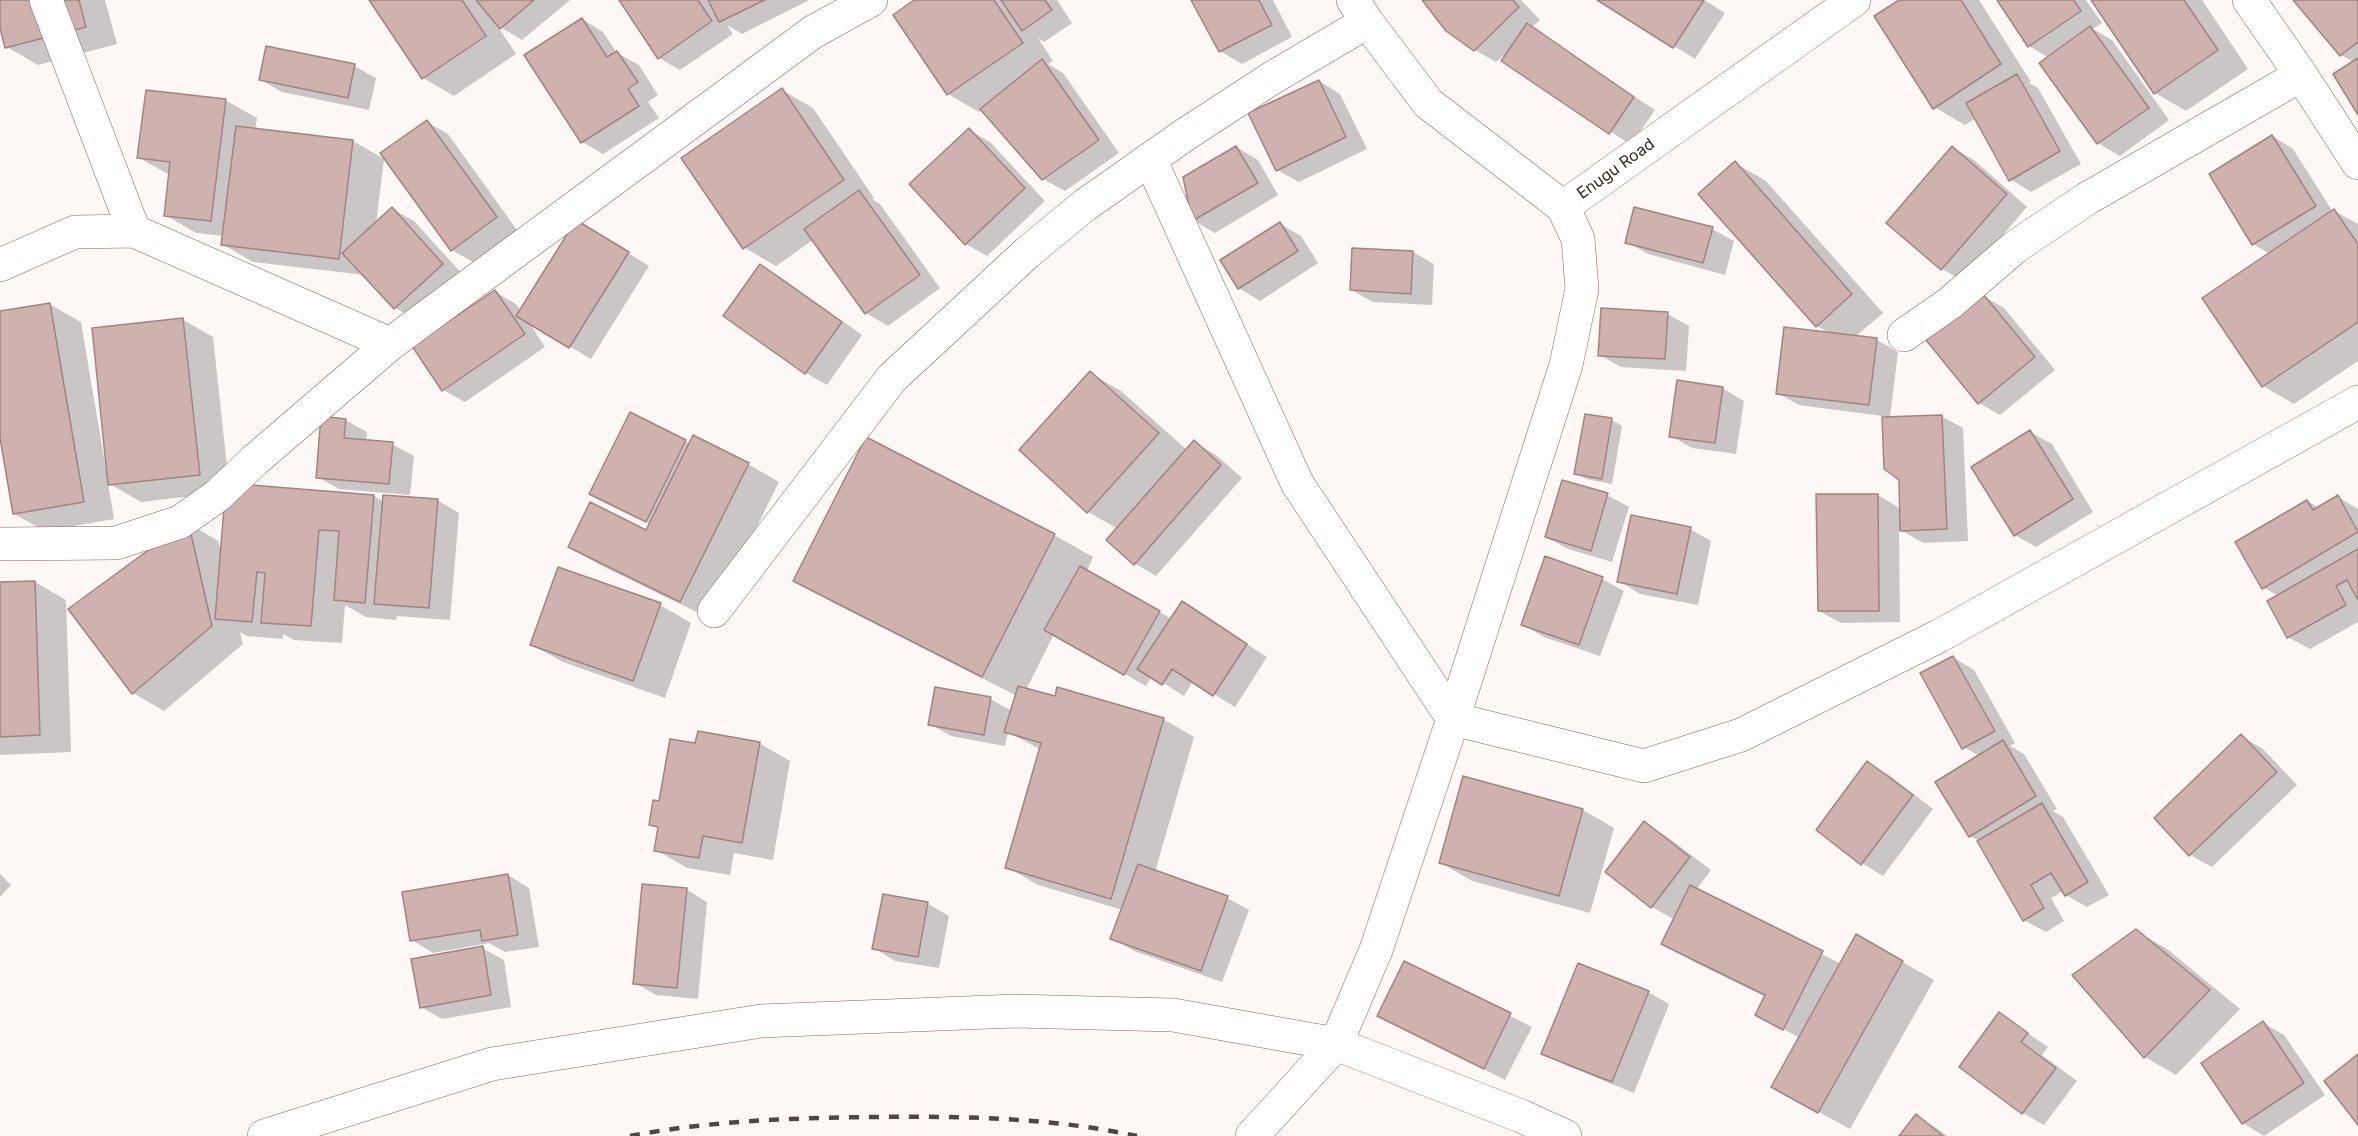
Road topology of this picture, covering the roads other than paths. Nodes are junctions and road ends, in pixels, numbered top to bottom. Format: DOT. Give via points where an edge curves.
graph roads {
  1 [pos="46,0"];
  2 [pos="871,0"];
  3 [pos="1854,0"];
  4 [pos="2248,0"];
  5 [pos="1360,11"];
  6 [pos="2301,75"];
  7 [pos="1150,159"];
  8 [pos="2358,163"];
  9 [pos="1563,207"];
  10 [pos="134,231"];
  11 [pos="0,265"];
  12 [pos="1904,335"];
  13 [pos="390,344"];
  14 [pos="2358,402"];
  15 [pos="0,544"];
  16 [pos="714,611"];
  17 [pos="1453,719"];
  18 [pos="1336,1044"];
  19 [pos="264,1136"];
  20 [pos="1252,1136"];
  21 [pos="1566,1136"];
  1 -- 10 [label="street"];
  2 -- 13 [label="street" via="813,33"];
  3 -- 9 [label="street, Enugu Road"];
  4 -- 6 [label="street"];
  5 -- 7 [label="street" via="1272,78"];
  5 -- 9 [label="street, Enugu Road" via="1428,103"];
  6 -- 8 [label="street"];
  6 -- 12 [label="street" via="2088,198 2015,247 1950,303"];
  7 -- 16 [label="street" via="1028,252 892,378"];
  7 -- 17 [label="street" via="1296,483"];
  9 -- 17 [label="street" via="1578,239 1582,289 1566,365"];
  10 -- 11 [label="street" via="75,232"];
  10 -- 13 [label="street"];
  13 -- 15 [label="street" via="217,496 180,522 116,543"];
  14 -- 17 [label="street" via="1939,636 1741,735 1644,766"];
  17 -- 18 [label="street" via="1376,950"];
  18 -- 19 [label="street" via="1173,1015 1015,1011 761,1021 492,1064"];
  18 -- 20 [label="street"];
  18 -- 21 [label="street"];
}
